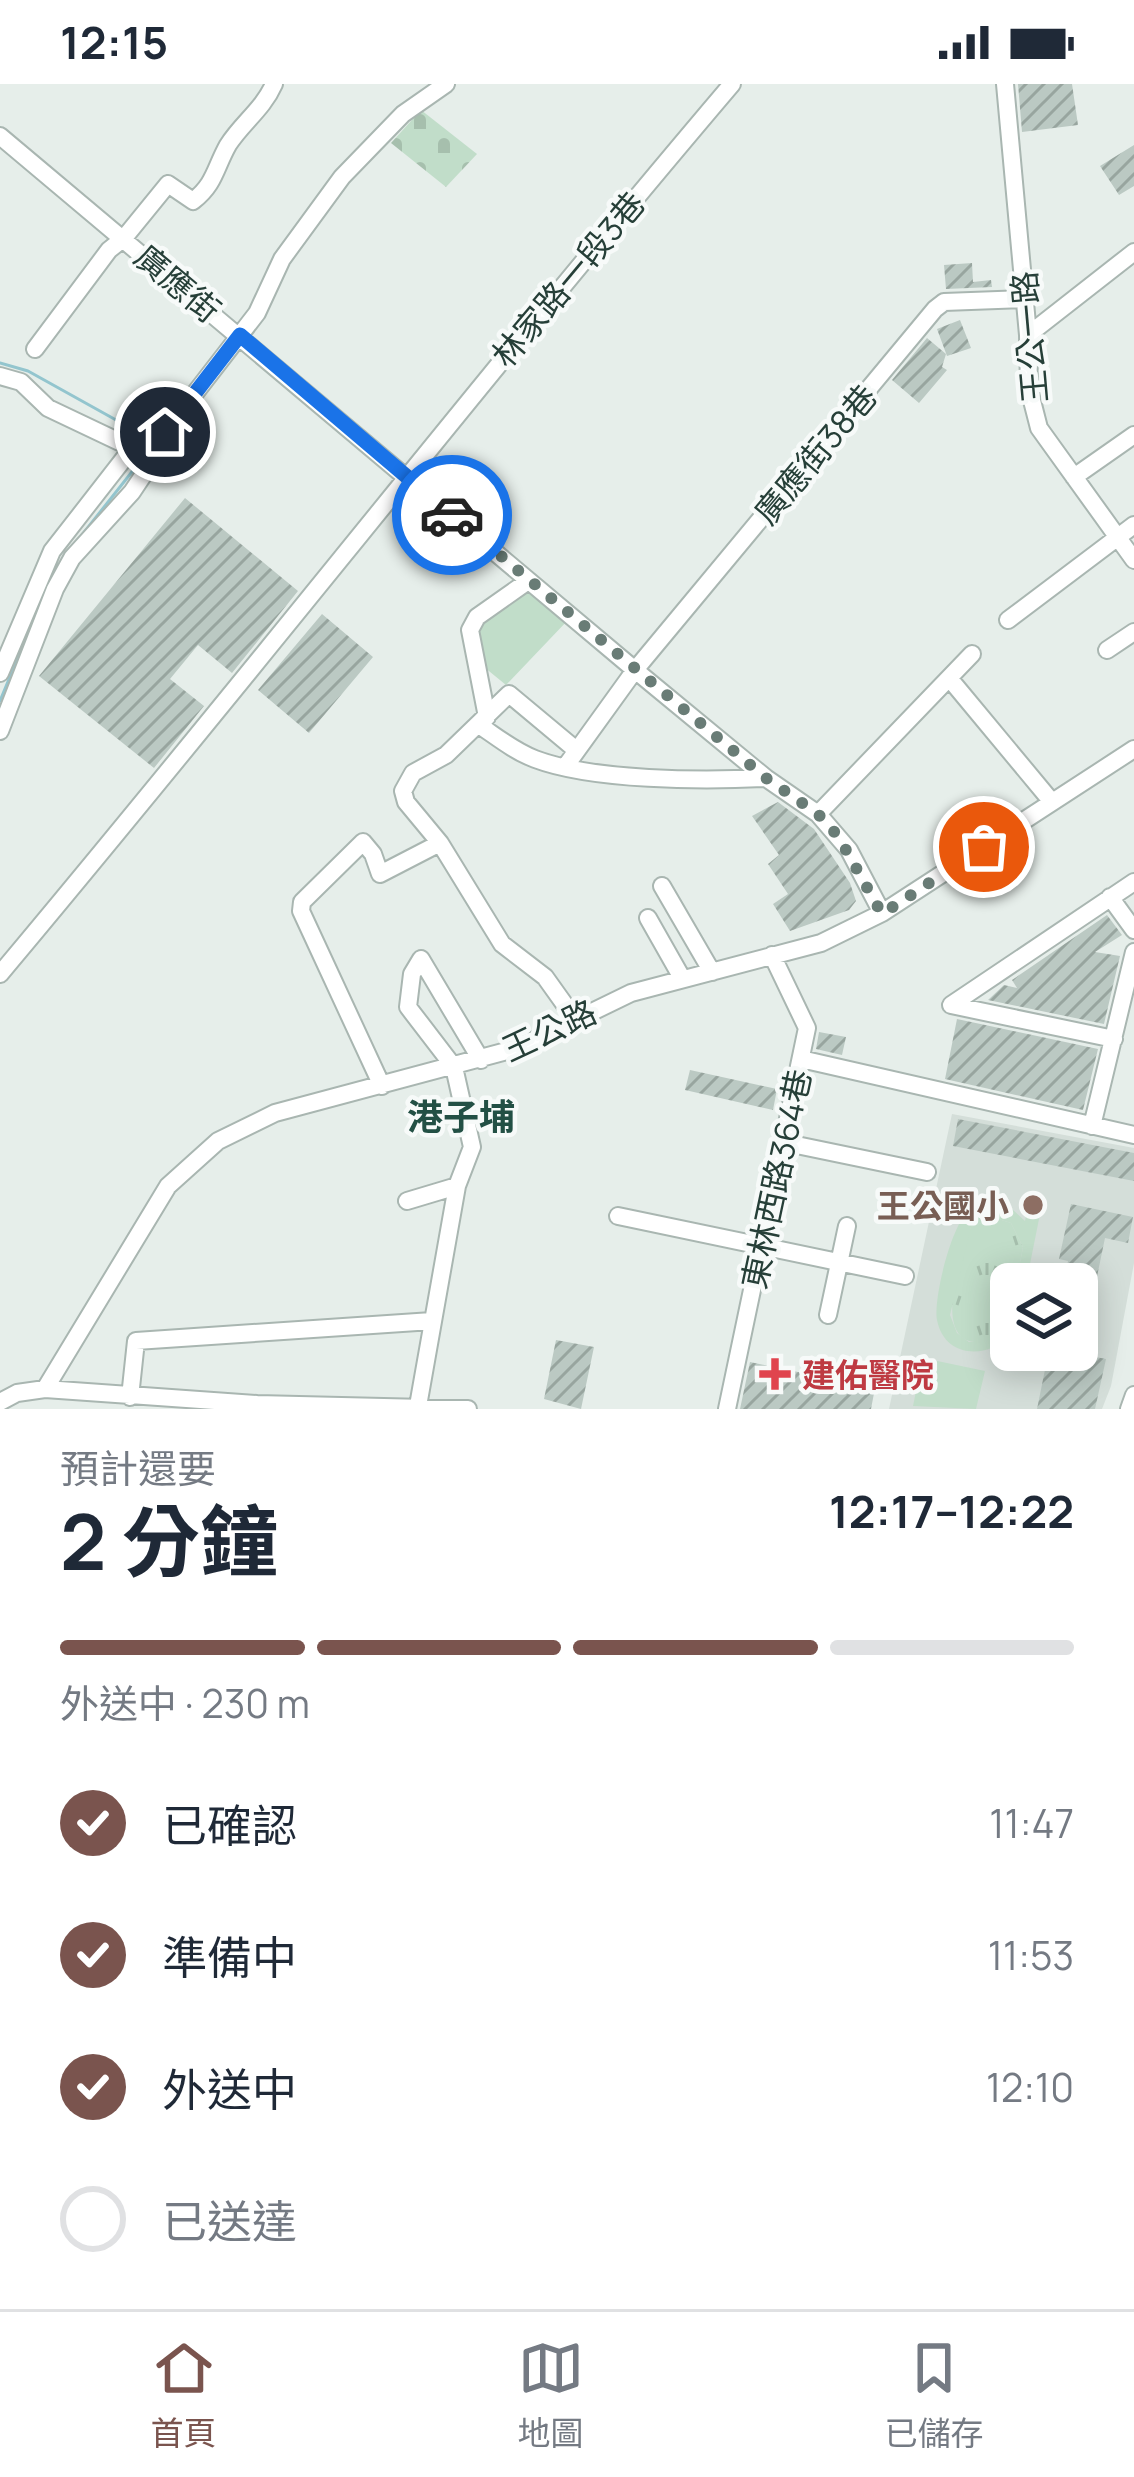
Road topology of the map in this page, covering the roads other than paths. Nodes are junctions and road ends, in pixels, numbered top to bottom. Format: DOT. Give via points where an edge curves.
graph roads {
  1 [pos="274,84"];
  2 [pos="446,84"];
  3 [pos="731,84"];
  4 [pos="1005,84"];
  5 [pos="0,136"];
  6 [pos="124,238"];
  7 [pos="1134,252"];
  8 [pos="1025,298"];
  9 [pos="1028,334"];
  10 [pos="240,335"];
  11 [pos="34,349"];
  12 [pos="6,380"];
  13 [pos="1134,435"];
  14 [pos="406,475"];
  15 [pos="1075,477"];
  16 [pos="1134,525"];
  17 [pos="1119,538"];
  18 [pos="1134,560"];
  19 [pos="528,581"];
  20 [pos="1008,620"];
  21 [pos="1134,632"];
  22 [pos="1107,650"];
  23 [pos="972,654"];
  24 [pos="635,670"];
  25 [pos="0,673"];
  26 [pos="949,678"];
  27 [pos="483,721"];
  28 [pos="0,730"];
  29 [pos="575,748"];
  30 [pos="1133,752"];
  31 [pos="565,767"];
  32 [pos="766,778"];
  33 [pos="1052,802"];
  34 [pos="818,814"];
  35 [pos="440,843"];
  36 [pos="1134,882"];
  37 [pos="662,886"];
  38 [pos="1110,897"];
  39 [pos="882,914"];
  40 [pos="648,918"];
  41 [pos="1134,930"];
  42 [pos="1134,952"];
  43 [pos="772,955"];
  44 [pos="712,972"];
  45 [pos="0,974"];
  46 [pos="682,978"];
  47 [pos="575,1019"];
  48 [pos="1114,1039"];
  49 [pos="801,1059"];
  50 [pos="481,1060"];
  51 [pos="454,1067"];
  52 [pos="382,1086"];
  53 [pos="1092,1126"];
  54 [pos="1134,1135"];
  55 [pos="782,1142"];
  56 [pos="927,1172"];
  57 [pos="457,1186"];
  58 [pos="407,1201"];
  59 [pos="618,1216"];
  60 [pos="847,1226"];
  61 [pos="761,1247"];
  62 [pos="839,1262"];
  63 [pos="905,1276"];
  64 [pos="829,1315"];
  65 [pos="433,1321"];
  66 [pos="44,1389"];
  67 [pos="1134,1395"];
  68 [pos="130,1397"];
  69 [pos="0,1402"];
  70 [pos="205,1405"];
  71 [pos="418,1406"];
  72 [pos="257,1407"];
  73 [pos="469,1409"];
  74 [pos="727,1409"];
  75 [pos="1130,1409"];
  1 -- 6 [label="street" via="228,146 211,187 193,201 168,184"];
  2 -- 10 [label="street" via="343,177 282,259"];
  3 -- 14 [label="street, 林家路一段3巷"];
  4 -- 8 [label="street, 王公一路"];
  5 -- 6 [label="street, 廣應街"];
  6 -- 10 [label="street, 廣應街"];
  6 -- 11 [label="street"];
  7 -- 9 [label="street"];
  8 -- 9 [label="street, 王公一路"];
  8 -- 24 [label="street, 廣應街38巷" via="935,309"];
  9 -- 15 [label="street, 王公一路" via="1034,416"];
  10 -- 14 [label="street, 廣應街"];
  10 -- 28 [label="street" via="165,432 132,492 73,558"];
  12 -- 25 [label="street" via="128,446 52,551"];
  13 -- 15 [label="street"];
  14 -- 19 [label="street, 廣應街"];
  14 -- 45 [label="street, 林家路一段3巷"];
  15 -- 17 [label="street, 王公一路"];
  16 -- 17 [label="street"];
  17 -- 18 [label="street, 王公一路"];
  17 -- 20 [label="street"];
  19 -- 24 [label="street, 廣應街"];
  19 -- 27 [label="street" via="470,630"];
  21 -- 22 [label="street"];
  23 -- 26 [label="street"];
  24 -- 29 [label="street, 廣應街38巷"];
  24 -- 32 [label="street, 廣應街"];
  26 -- 33 [label="street"];
  26 -- 34 [label="street"];
  27 -- 29 [label="street" via="509,694"];
  27 -- 31 [label="street" via="519,752"];
  27 -- 35 [label="street" via="413,773 403,791"];
  29 -- 31 [label="street, 廣應街38巷"];
  30 -- 33 [label="street, 王公路"];
  31 -- 32 [label="street"];
  32 -- 34 [label="street, 廣應街"];
  33 -- 39 [label="street, 王公路"];
  34 -- 39 [label="street, 廣應街" via="849,850"];
  35 -- 47 [label="street" via="502,944 544,977"];
  35 -- 52 [label="street" via="380,874 363,842 302,902"];
  36 -- 38 [label="street"];
  37 -- 44 [label="street"];
  38 -- 41 [label="street"];
  38 -- 48 [label="street" via="951,1005"];
  39 -- 43 [label="street, 王公路"];
  40 -- 46 [label="street"];
  42 -- 48 [label="street"];
  43 -- 44 [label="street, 王公路"];
  43 -- 49 [label="street, 東林西路364巷" via="807,1028"];
  44 -- 46 [label="street, 王公路"];
  46 -- 47 [label="street, 王公路"];
  47 -- 50 [label="street, 王公路"];
  48 -- 53 [label="street"];
  49 -- 53 [label="street"];
  49 -- 55 [label="street, 東林西路364巷"];
  50 -- 51 [label="street, 王公路"];
  50 -- 51 [label="street" via="421,959 408,1007"];
  51 -- 52 [label="street, 王公路"];
  51 -- 57 [label="street" via="472,1147"];
  52 -- 66 [label="street, 王公路" via="261,1119 193,1162 153,1208"];
  53 -- 54 [label="street"];
  55 -- 56 [label="street"];
  55 -- 61 [label="street, 東林西路364巷"];
  57 -- 58 [label="street"];
  57 -- 65 [label="street"];
  59 -- 61 [label="street"];
  60 -- 62 [label="street"];
  61 -- 62 [label="street"];
  61 -- 74 [label="street, 東林西路364巷"];
  62 -- 63 [label="street"];
  62 -- 64 [label="street"];
  65 -- 68 [label="street" via="136,1341"];
  65 -- 71 [label="street"];
  66 -- 68 [label="street"];
  66 -- 69 [label="street"];
  67 -- 75 [label="street"];
  68 -- 70 [label="street"];
  70 -- 72 [label="street"];
  71 -- 72 [label="street"];
  71 -- 73 [label="street"];
}
